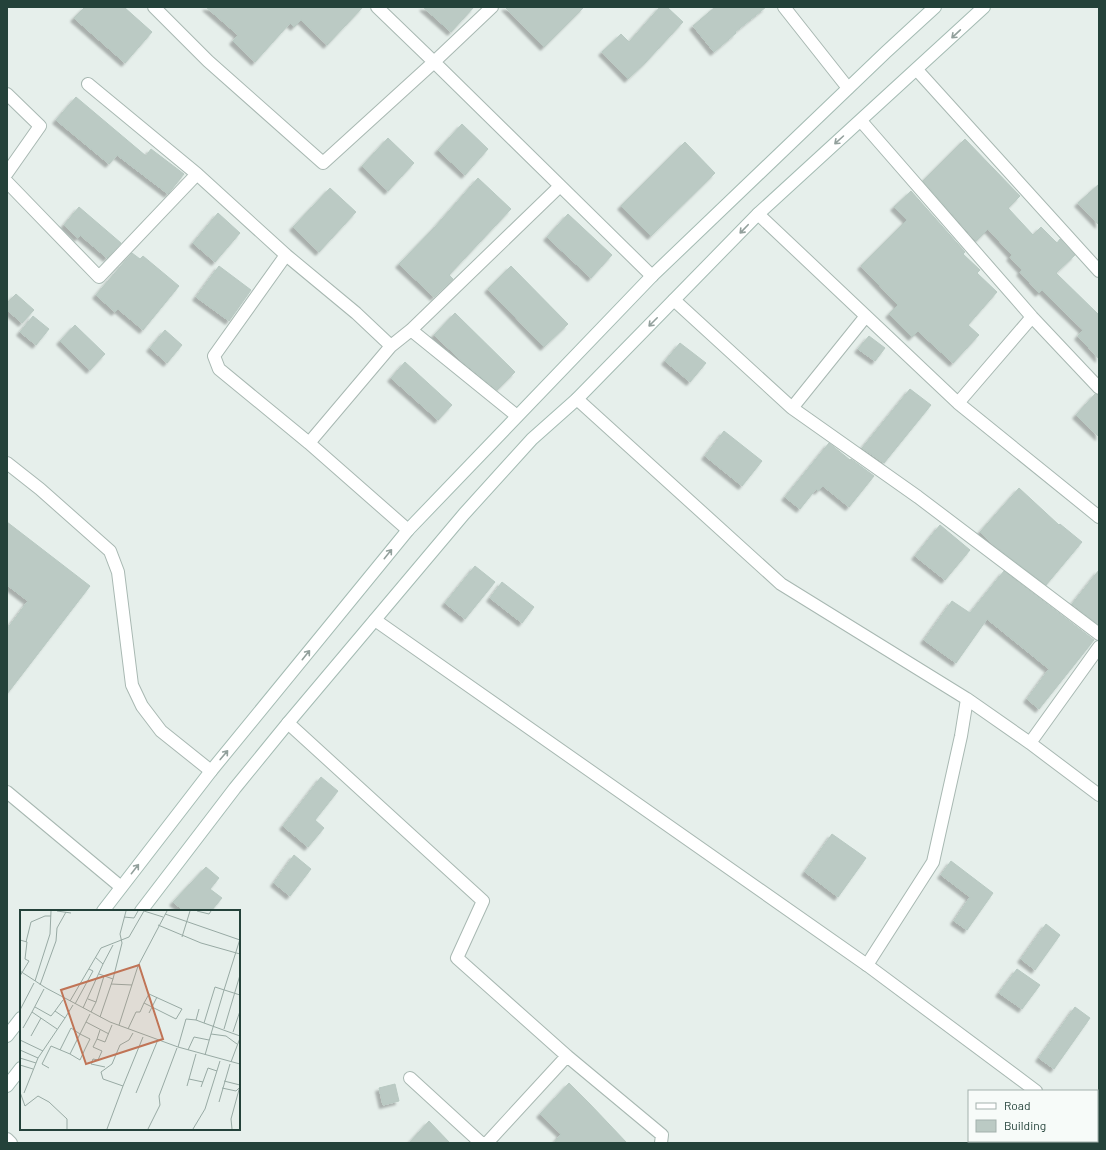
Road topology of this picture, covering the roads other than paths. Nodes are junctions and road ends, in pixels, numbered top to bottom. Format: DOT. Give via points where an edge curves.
graph roads {
  1 [pos="154,7"];
  2 [pos="377,7"];
  3 [pos="492,7"];
  4 [pos="784,7"];
  5 [pos="935,7"];
  6 [pos="984,7"];
  7 [pos="434,62"];
  8 [pos="916,70"];
  9 [pos="88,84"];
  10 [pos="848,88"];
  11 [pos="7,94"];
  12 [pos="861,121"];
  13 [pos="7,173"];
  14 [pos="197,174"];
  15 [pos="7,182"];
  16 [pos="560,186"];
  17 [pos="758,214"];
  18 [pos="286,255"];
  19 [pos="1099,272"];
  20 [pos="652,276"];
  21 [pos="674,300"];
  22 [pos="866,316"];
  23 [pos="1032,317"];
  24 [pos="411,330"];
  25 [pos="391,346"];
  26 [pos="1099,388"];
  27 [pos="577,399"];
  28 [pos="958,403"];
  29 [pos="792,408"];
  30 [pos="517,416"];
  31 [pos="309,443"];
  32 [pos="7,463"];
  33 [pos="1099,517"];
  34 [pos="408,530"];
  35 [pos="375,620"];
  36 [pos="1099,634"];
  37 [pos="1099,648"];
  38 [pos="967,699"];
  39 [pos="288,722"];
  40 [pos="1030,743"];
  41 [pos="211,771"];
  42 [pos="7,792"];
  43 [pos="1099,795"];
  44 [pos="121,887"];
  45 [pos="104,910"];
  46 [pos="141,910"];
  47 [pos="867,965"];
  48 [pos="20,1019"];
  49 [pos="7,1036"];
  50 [pos="567,1056"];
  51 [pos="20,1069"];
  52 [pos="410,1078"];
  53 [pos="7,1086"];
  54 [pos="1035,1090"];
  55 [pos="7,1139"];
  56 [pos="11,1143"];
  57 [pos="481,1143"];
  58 [pos="487,1143"];
  59 [pos="661,1143"];
  1 -- 7 [label="street" via="208,61 323,163"];
  2 -- 7 [label="street"];
  3 -- 7 [label="street"];
  4 -- 10 [label="street"];
  5 -- 10 [label="street"];
  6 -- 8 [label="street, one-way"];
  7 -- 16 [label="street"];
  8 -- 12 [label="street"];
  8 -- 19 [label="street"];
  9 -- 14 [label="street"];
  10 -- 20 [label="street"];
  11 -- 13 [label="street" via="40,126"];
  12 -- 17 [label="street, one-way"];
  12 -- 23 [label="street"];
  14 -- 15 [label="street" via="99,277"];
  14 -- 18 [label="street"];
  16 -- 20 [label="street"];
  16 -- 24 [label="street"];
  17 -- 21 [label="street, one-way"];
  17 -- 22 [label="street"];
  18 -- 25 [label="street" via="356,313"];
  18 -- 31 [label="street" via="214,356 219,369"];
  20 -- 30 [label="street"];
  21 -- 27 [label="street, one-way"];
  21 -- 29 [label="street"];
  22 -- 28 [label="street"];
  22 -- 29 [label="street"];
  23 -- 26 [label="street"];
  23 -- 28 [label="street"];
  24 -- 25 [label="street"];
  24 -- 30 [label="street"];
  25 -- 31 [label="street"];
  27 -- 35 [label="street" via="532,439 464,514"];
  27 -- 38 [label="street" via="781,584"];
  28 -- 33 [label="street"];
  29 -- 36 [label="street" via="918,497"];
  30 -- 34 [label="street"];
  31 -- 34 [label="street"];
  32 -- 41 [label="street" via="110,551 118,572 132,685 142,706 160,730"];
  41 -- 34 [label="street, one-way"];
  35 -- 39 [label="street"];
  35 -- 47 [label="street"];
  37 -- 40 [label="street"];
  38 -- 40 [label="street"];
  38 -- 47 [label="street" via="933,862"];
  39 -- 46 [label="street"];
  39 -- 50 [label="street" via="483,901 457,958"];
  40 -- 43 [label="street"];
  44 -- 41 [label="street, one-way"];
  42 -- 44 [label="street"];
  44 -- 45 [label="street"];
  47 -- 54 [label="street"];
  48 -- 49 [label="street"];
  50 -- 58 [label="street"];
  50 -- 59 [label="street" via="662,1135"];
  51 -- 53 [label="street"];
  52 -- 57 [label="street"];
  55 -- 56 [label="street"];
}
